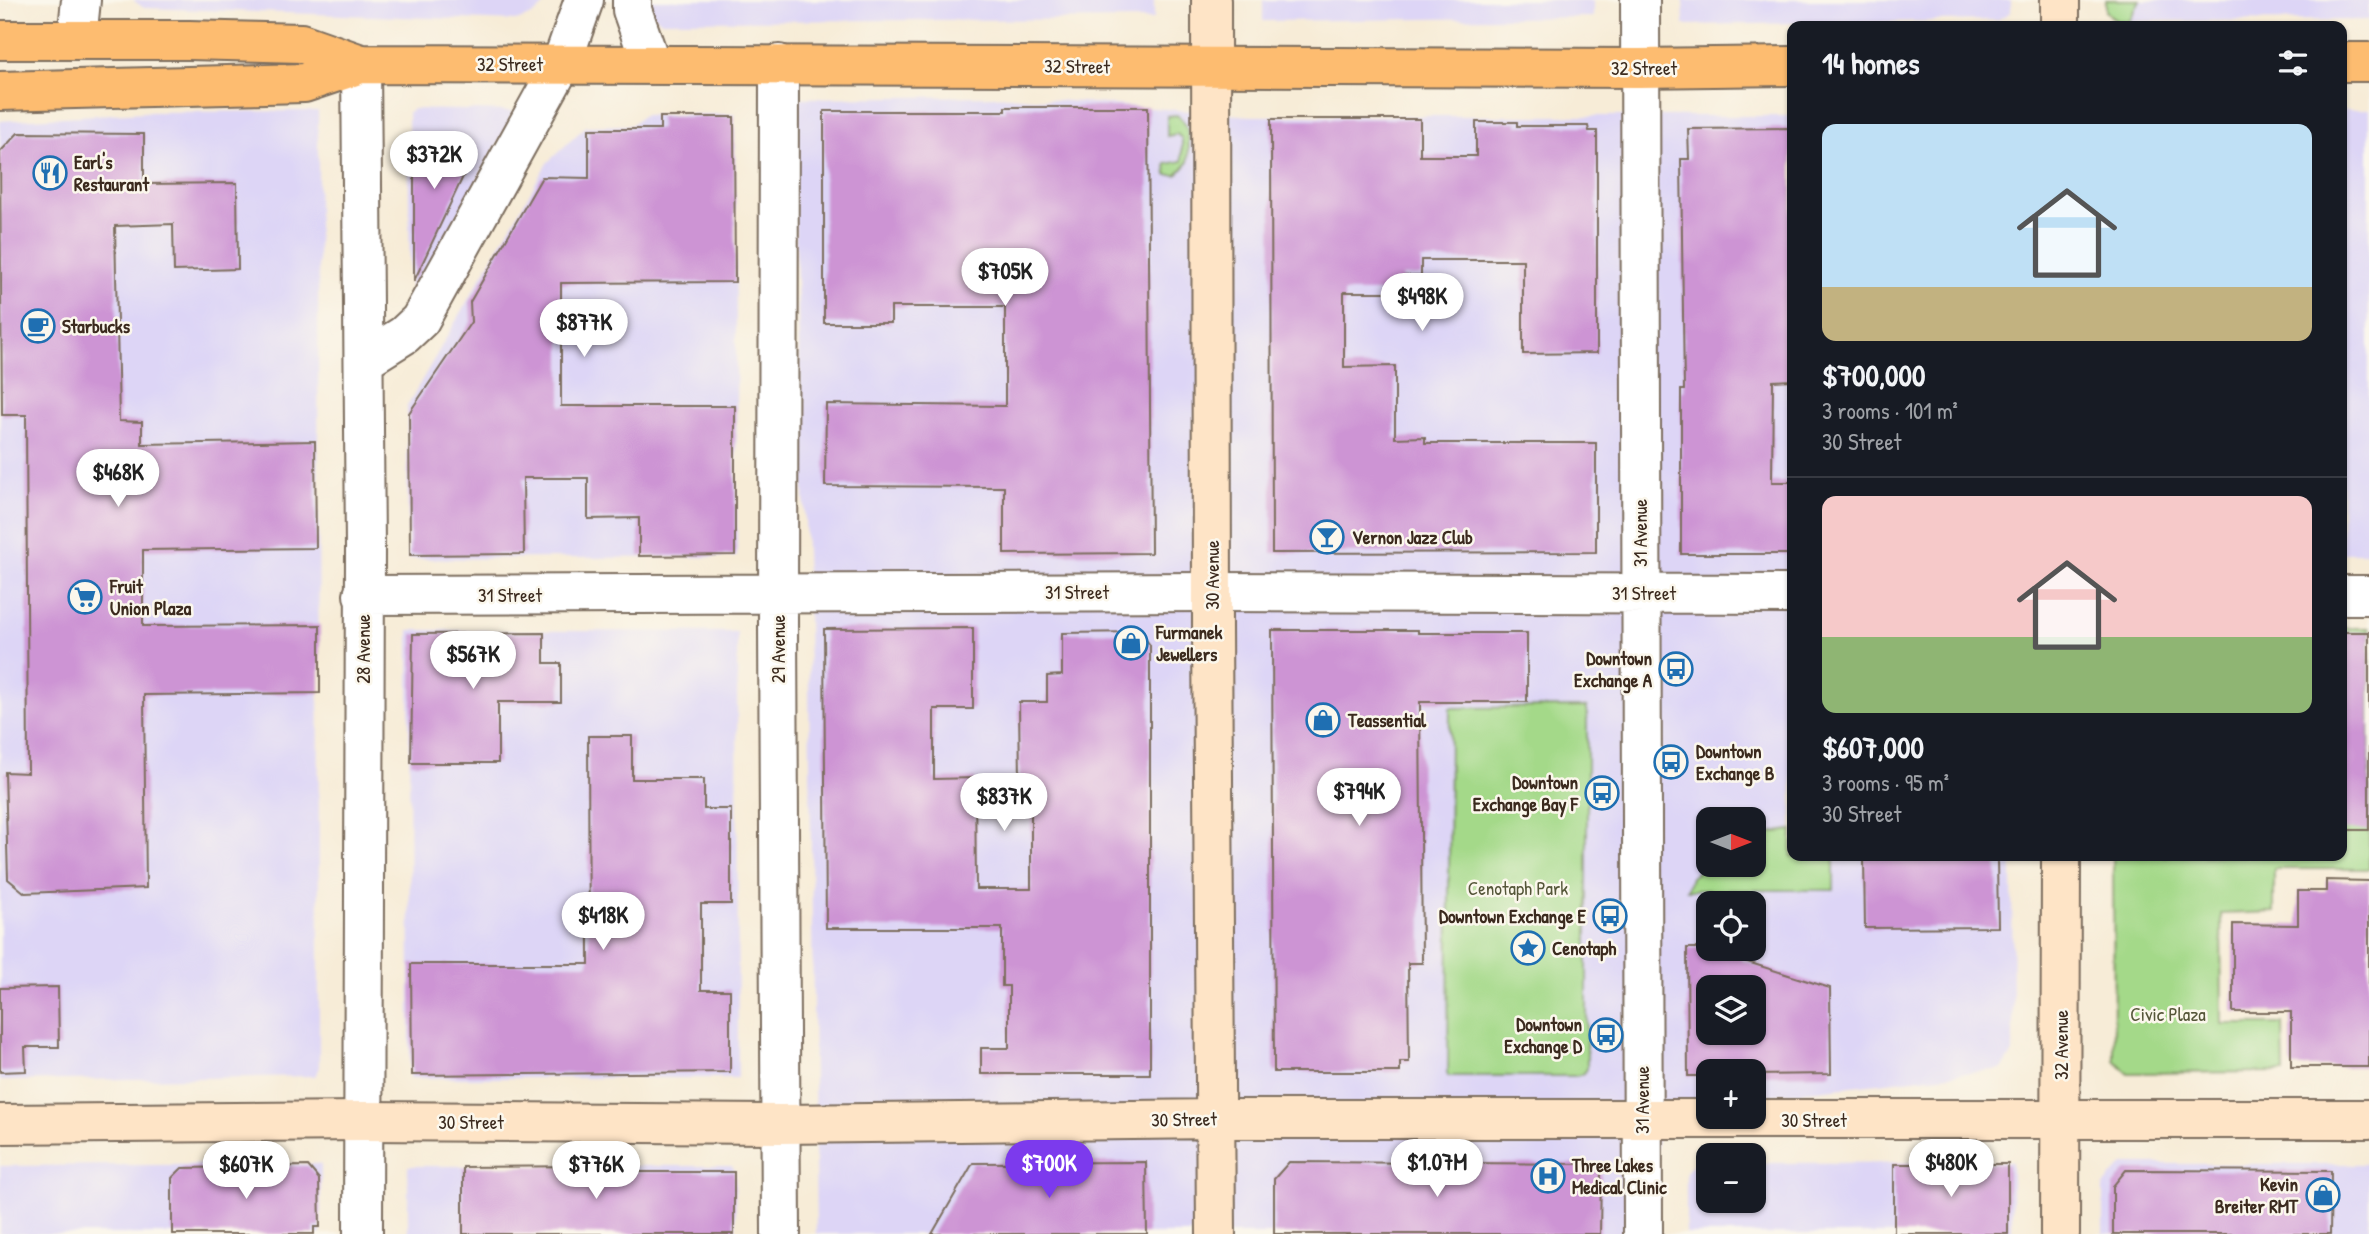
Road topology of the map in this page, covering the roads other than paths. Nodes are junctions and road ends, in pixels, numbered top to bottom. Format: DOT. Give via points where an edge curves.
graph roads {
  1 [pos="81,0"];
  2 [pos="584,0"];
  3 [pos="632,0"];
  4 [pos="1211,0"];
  5 [pos="1640,0"];
  6 [pos="2060,0"];
  7 [pos="2060,21"];
  8 [pos="77,39"];
  9 [pos="0,40"];
  10 [pos="2347,62"];
  11 [pos="2369,62"];
  12 [pos="361,64"];
  13 [pos="651,64"];
  14 [pos="779,64"];
  15 [pos="561,65"];
  16 [pos="1787,66"];
  17 [pos="1211,67"];
  18 [pos="1639,68"];
  19 [pos="0,91"];
  20 [pos="364,360"];
  21 [pos="1212,592"];
  22 [pos="1640,593"];
  23 [pos="778,594"];
  24 [pos="1787,594"];
  25 [pos="363,595"];
  26 [pos="2347,595"];
  27 [pos="2369,595"];
  28 [pos="2061,861"];
  29 [pos="2061,1118"];
  30 [pos="1216,1119"];
  31 [pos="2369,1119"];
  32 [pos="1642,1120"];
  33 [pos="363,1121"];
  34 [pos="0,1124"];
  35 [pos="781,1124"];
  36 [pos="363,1234"];
  37 [pos="781,1234"];
  38 [pos="1216,1234"];
  39 [pos="1643,1234"];
  40 [pos="2060,1234"];
  1 -- 8 [label="street"];
  2 -- 15 [label="street"];
  3 -- 13 [label="street"];
  4 -- 17 [label="street, 30 Avenue"];
  5 -- 18 [label="street, 31 Avenue"];
  6 -- 7 [label="street"];
  8 -- 9 [label="highway, 32 Street"];
  8 -- 12 [label="highway, 32 Street" via="301,43"];
  10 -- 11 [label="highway"];
  12 -- 15 [label="highway, 32 Street"];
  12 -- 19 [label="highway, 32 Street" via="304,83"];
  12 -- 20 [label="street, 28 Avenue"];
  13 -- 14 [label="highway, 32 Street"];
  13 -- 15 [label="highway, 32 Street"];
  14 -- 17 [label="highway, 32 Street"];
  14 -- 23 [label="street, 29 Avenue"];
  15 -- 20 [label="street" via="420,320"];
  16 -- 18 [label="highway, 32 Street"];
  17 -- 18 [label="highway, 32 Street"];
  17 -- 21 [label="street, 30 Avenue"];
  18 -- 22 [label="street, 31 Avenue"];
  20 -- 25 [label="street, 28 Avenue"];
  21 -- 22 [label="street, 31 Street"];
  21 -- 23 [label="street, 31 Street"];
  21 -- 30 [label="street, 30 Avenue"];
  22 -- 24 [label="street, 31 Street"];
  22 -- 32 [label="street, 31 Avenue"];
  23 -- 25 [label="street, 31 Street"];
  23 -- 35 [label="street, 29 Avenue"];
  25 -- 33 [label="street, 28 Avenue"];
  26 -- 27 [label="street"];
  28 -- 29 [label="street, 32 Avenue"];
  29 -- 31 [label="street, 30 Street"];
  29 -- 32 [label="street, 30 Street"];
  29 -- 40 [label="street, 32 Avenue"];
  30 -- 32 [label="street, 30 Street"];
  30 -- 35 [label="street, 30 Street"];
  30 -- 38 [label="street, 30 Avenue"];
  32 -- 39 [label="street, 31 Avenue"];
  33 -- 34 [label="street, 30 Street"];
  33 -- 35 [label="street, 30 Street"];
  33 -- 36 [label="street, 28 Avenue"];
  35 -- 37 [label="street, 29 Avenue"];
}
